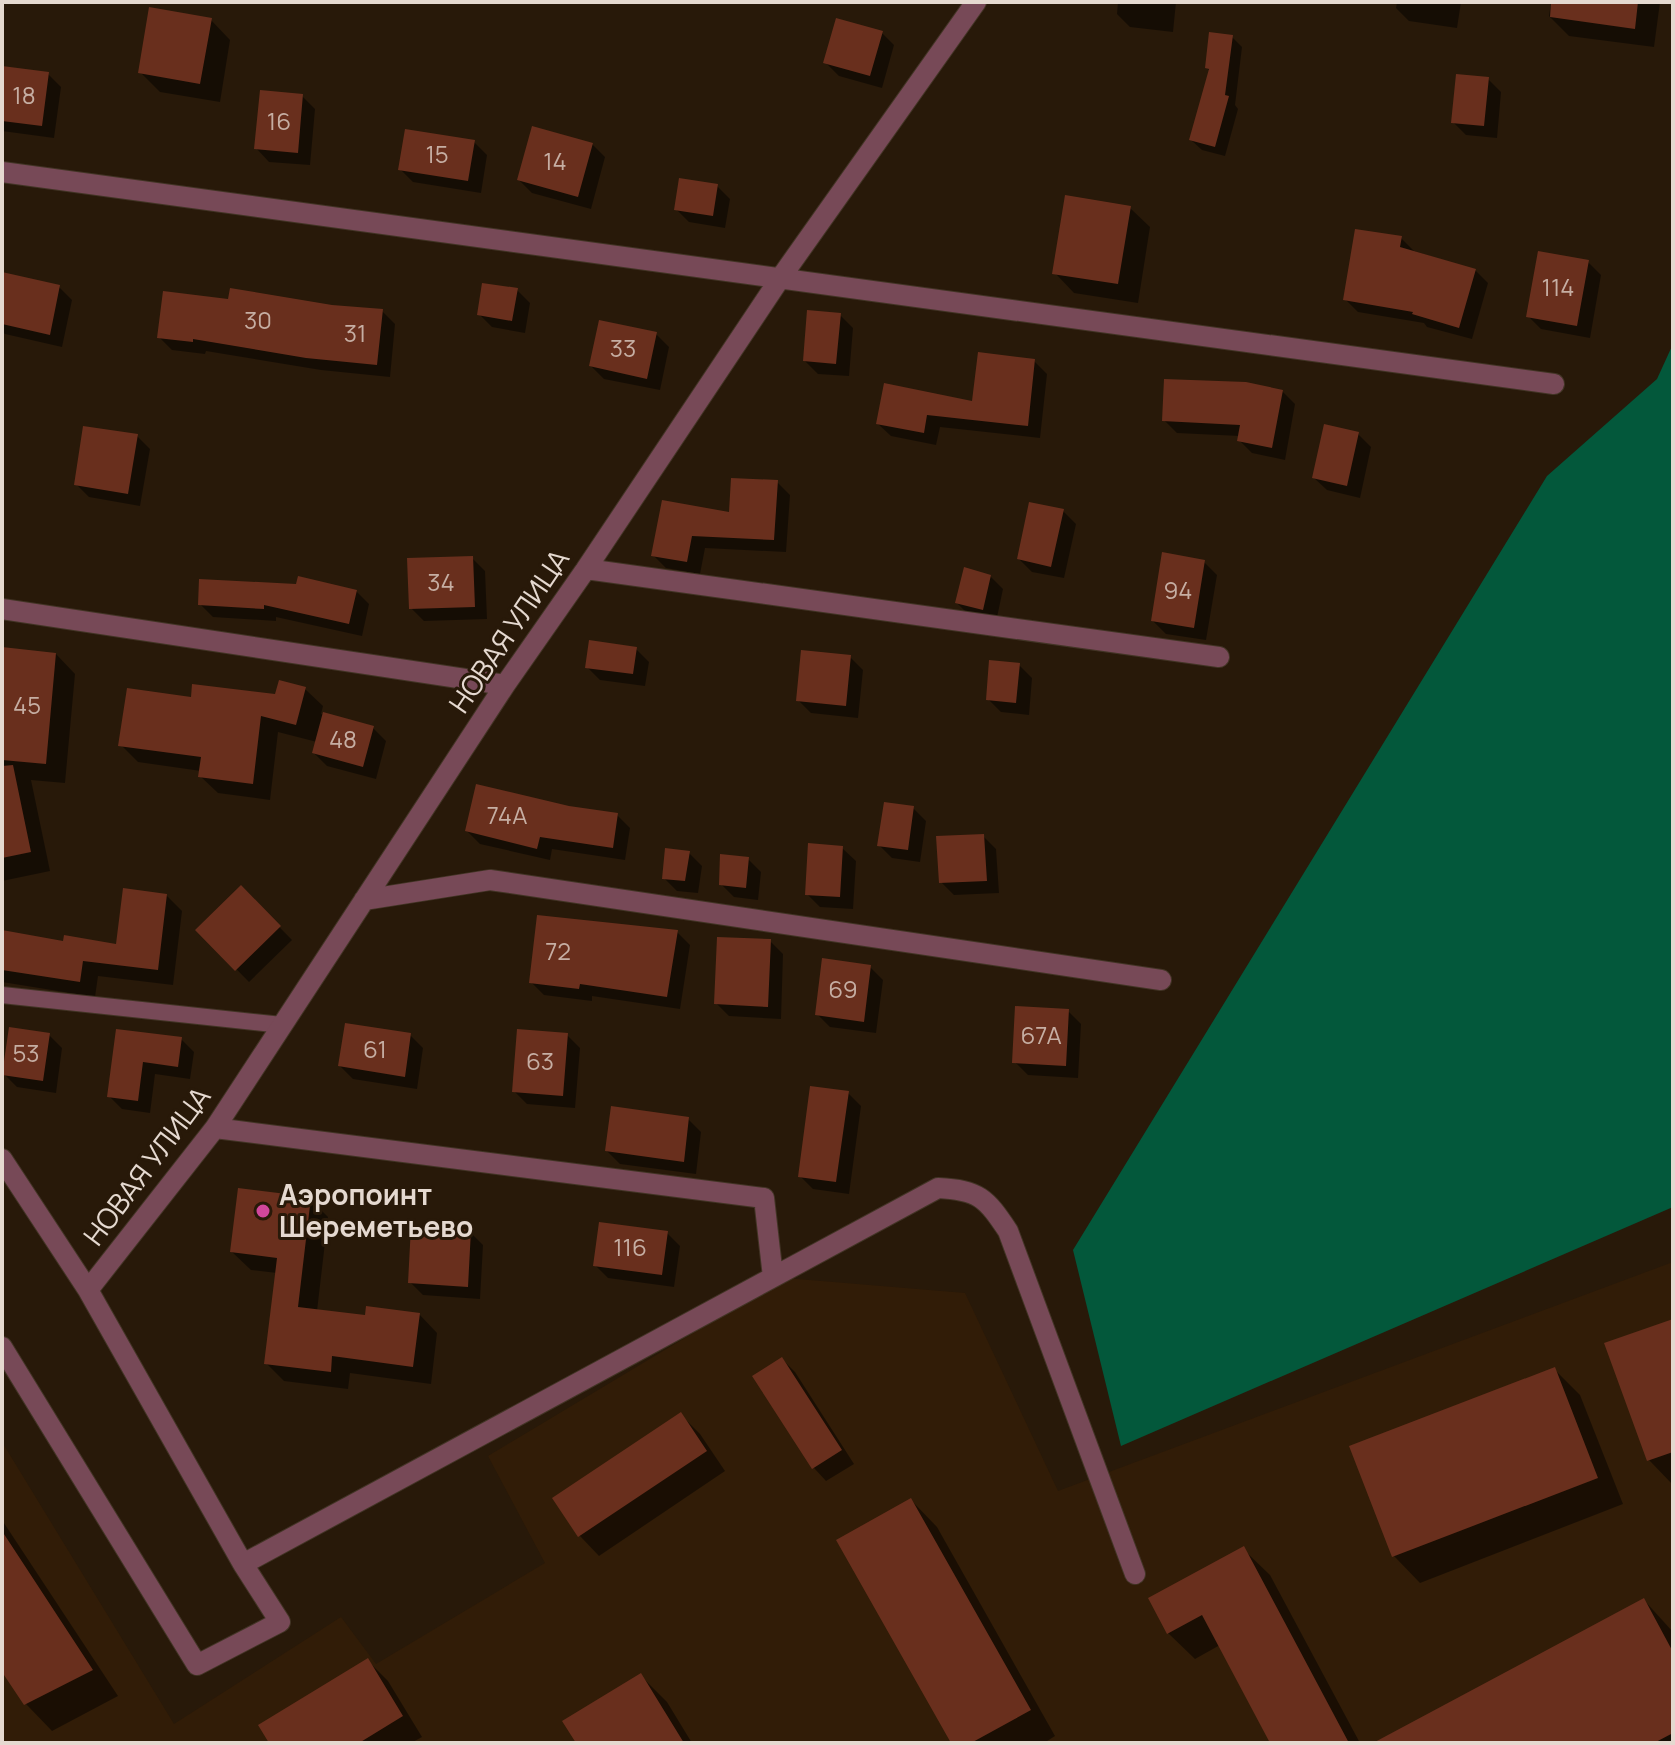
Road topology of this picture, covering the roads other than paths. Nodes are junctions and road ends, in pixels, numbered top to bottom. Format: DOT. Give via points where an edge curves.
graph roads {
  1 [pos="976,2"];
  2 [pos="2,172"];
  3 [pos="779,280"];
  4 [pos="1554,384"];
  5 [pos="586,569"];
  6 [pos="2,609"];
  7 [pos="1219,657"];
  8 [pos="505,685"];
  9 [pos="364,900"];
  10 [pos="1161,980"];
  11 [pos="2,995"];
  12 [pos="282,1025"];
  13 [pos="215,1128"];
  14 [pos="2,1159"];
  15 [pos="773,1277"];
  16 [pos="88,1290"];
  17 [pos="2,1347"];
  18 [pos="243,1564"];
  19 [pos="1135,1574"];
  1 -- 3 [label="street, НОВАЯ УЛИЦА"];
  2 -- 3 [label="street"];
  3 -- 4 [label="street"];
  3 -- 5 [label="street, НОВАЯ УЛИЦА"];
  5 -- 7 [label="street"];
  5 -- 8 [label="street, НОВАЯ УЛИЦА"];
  6 -- 8 [label="street"];
  8 -- 9 [label="street, НОВАЯ УЛИЦА"];
  9 -- 10 [label="street" via="490,880"];
  9 -- 12 [label="street, НОВАЯ УЛИЦА"];
  11 -- 12 [label="lane"];
  12 -- 13 [label="street, НОВАЯ УЛИЦА"];
  13 -- 15 [label="street" via="764,1198"];
  13 -- 16 [label="street, НОВАЯ УЛИЦА"];
  14 -- 16 [label="street"];
  15 -- 18 [label="street"];
  15 -- 19 [label="street" via="938,1188 966,1189 990,1204 1008,1231"];
  16 -- 18 [label="street"];
  17 -- 18 [label="street" via="197,1665 280,1622"];
}
